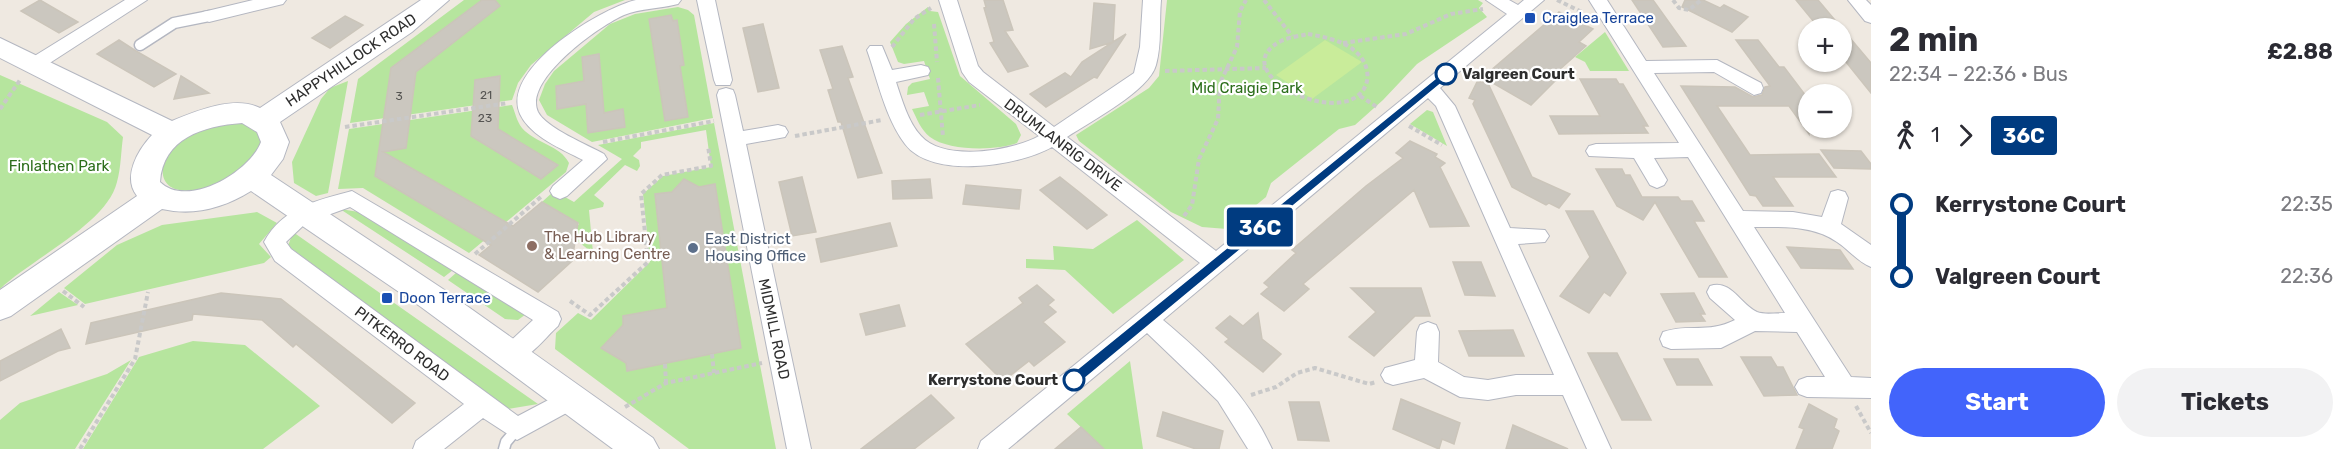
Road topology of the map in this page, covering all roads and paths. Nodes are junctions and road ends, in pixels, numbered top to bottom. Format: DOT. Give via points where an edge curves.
graph roads {
  1 [pos="138,0"];
  2 [pos="277,0"];
  3 [pos="437,0"];
  4 [pos="672,0"];
  5 [pos="706,0"];
  6 [pos="1152,0"];
  7 [pos="1246,0"];
  8 [pos="1264,0"];
  9 [pos="1535,0"];
  10 [pos="1598,0"];
  11 [pos="1673,0"];
  12 [pos="1701,0"];
  13 [pos="1857,0"];
  14 [pos="1492,2"];
  15 [pos="940,3"];
  16 [pos="1518,12"];
  17 [pos="209,16"];
  18 [pos="1871,17"];
  19 [pos="1292,36"];
  20 [pos="1342,43"];
  21 [pos="140,45"];
  22 [pos="1,49"];
  23 [pos="876,50"];
  24 [pos="35,64"];
  25 [pos="1641,67"];
  26 [pos="1225,68"];
  27 [pos="1266,68"];
  28 [pos="921,71"];
  29 [pos="1144,73"];
  30 [pos="887,77"];
  31 [pos="1754,88"];
  32 [pos="1428,89"];
  33 [pos="1005,100"];
  34 [pos="514,102"];
  35 [pos="0,109"];
  36 [pos="901,118"];
  37 [pos="264,119"];
  38 [pos="718,120"];
  39 [pos="345,127"];
  40 [pos="172,133"];
  41 [pos="784,134"];
  42 [pos="1054,137"];
  43 [pos="735,139"];
  44 [pos="708,146"];
  45 [pos="1639,150"];
  46 [pos="1694,150"];
  47 [pos="1596,151"];
  48 [pos="585,152"];
  49 [pos="252,177"];
  50 [pos="1657,180"];
  51 [pos="560,191"];
  52 [pos="157,197"];
  53 [pos="1838,198"];
  54 [pos="304,212"];
  55 [pos="1737,219"];
  56 [pos="1830,226"];
  57 [pos="1174,229"];
  58 [pos="1503,236"];
  59 [pos="1538,236"];
  60 [pos="1871,258"];
  61 [pos="1216,263"];
  62 [pos="462,266"];
  63 [pos="60,288"];
  64 [pos="148,292"];
  65 [pos="1718,292"];
  66 [pos="570,301"];
  67 [pos="0,307"];
  68 [pos="84,307"];
  69 [pos="1147,320"];
  70 [pos="1753,322"];
  71 [pos="1804,323"];
  72 [pos="1428,332"];
  73 [pos="1671,339"];
  74 [pos="512,354"];
  75 [pos="712,354"];
  76 [pos="764,362"];
  77 [pos="665,364"];
  78 [pos="1426,367"];
  79 [pos="714,373"];
  80 [pos="1393,375"];
  81 [pos="666,383"];
  82 [pos="1569,385"];
  83 [pos="1807,387"];
  84 [pos="1845,388"];
  85 [pos="1871,388"];
  86 [pos="573,398"];
  87 [pos="1234,401"];
  88 [pos="482,404"];
  89 [pos="624,407"];
  90 [pos="517,429"];
  91 [pos="80,449"];
  92 [pos="425,449"];
  93 [pos="504,449"];
  94 [pos="641,449"];
  95 [pos="799,449"];
  96 [pos="990,449"];
  97 [pos="1260,449"];
  98 [pos="1599,449"];
  1 -- 24 [label="street"];
  2 -- 17 [label="street" via="240,19"];
  3 -- 37 [label="street, HAPPYHILLOCK ROAD"];
  4 -- 48 [label="street" via="604,17 545,66 532,82 527,100 529,114 539,126"];
  5 -- 43 [label="street, MIDMILL ROAD"];
  6 -- 29 [label="street"];
  7 -- 26 [label="path" via="1240,11 1237,46"];
  8 -- 19 [label="path"];
  9 -- 16 [label="street"];
  10 -- 25 [label="street"];
  11 -- 12 [label="path" via="1679,8 1689,10"];
  13 -- 18 [label="street"];
  14 -- 16 [label="street"];
  14 -- 20 [label="path" via="1483,9 1451,14 1406,34"];
  15 -- 23 [label="path" via="914,19 892,47"];
  15 -- 33 [label="street, DRUMLANRIG DRIVE" via="969,68"];
  16 -- 32 [label="street"];
  17 -- 21 [label="lane" via="174,23"];
  19 -- 20 [label="path" via="1317,35"];
  19 -- 27 [label="path" via="1270,48 1265,57"];
  20 -- 27 [label="path" via="1366,63 1370,75 1368,87 1347,102 1314,103 1297,98 1272,80"];
  22 -- 24 [label="street"];
  23 -- 30 [label="street"];
  24 -- 35 [label="path"];
  24 -- 40 [label="street"];
  25 -- 31 [label="street" via="1714,57"];
  25 -- 46 [label="street"];
  26 -- 27 [label="path"];
  26 -- 29 [label="path"];
  26 -- 57 [label="path" via="1218,118 1199,159 1192,206"];
  28 -- 30 [label="street"];
  29 -- 42 [label="street"];
  30 -- 36 [label="street"];
  32 -- 58 [label="street" via="1445,106"];
  32 -- 61 [label="street"];
  33 -- 36 [label="path"];
  33 -- 42 [label="street, DRUMLANRIG DRIVE"];
  34 -- 39 [label="path"];
  36 -- 41 [label="path"];
  36 -- 42 [label="street" via="908,135 921,149 982,160 1030,152"];
  37 -- 40 [label="street" via="246,113 222,114"];
  37 -- 49 [label="street" via="276,138 273,151"];
  38 -- 48 [label="path" via="592,145"];
  40 -- 52 [label="street" via="154,150 144,168 145,184"];
  41 -- 43 [label="street"];
  42 -- 57 [label="street, DRUMLANRIG DRIVE"];
  43 -- 95 [label="street, MIDMILL ROAD"];
  44 -- 66 [label="path" via="711,166 662,175 641,194 648,262 590,315"];
  45 -- 46 [label="street"];
  45 -- 47 [label="street"];
  45 -- 50 [label="street"];
  46 -- 55 [label="street"];
  48 -- 51 [label="street" via="597,159"];
  49 -- 52 [label="street" via="234,189 202,200"];
  49 -- 54 [label="street"];
  51 -- 62 [label="path" via="552,187"];
  52 -- 67 [label="street"];
  53 -- 56 [label="street"];
  54 -- 62 [label="street, PITKERRO ROAD" via="352,199"];
  54 -- 74 [label="street"];
  54 -- 88 [label="street, PITKERRO ROAD" via="282,229 275,242 283,255"];
  55 -- 56 [label="street" via="1802,219"];
  55 -- 71 [label="street"];
  56 -- 60 [label="street"];
  57 -- 61 [label="street, DRUMLANRIG DRIVE"];
  58 -- 59 [label="street"];
  58 -- 82 [label="street"];
  61 -- 69 [label="street"];
  62 -- 74 [label="street, PITKERRO ROAD" via="550,319"];
  63 -- 68 [label="path"];
  64 -- 91 [label="path" via="135,359"];
  65 -- 70 [label="street"];
  69 -- 87 [label="street" via="1211,375"];
  69 -- 96 [label="street"];
  70 -- 71 [label="street"];
  70 -- 73 [label="street" via="1721,338"];
  71 -- 84 [label="street"];
  72 -- 78 [label="street"];
  74 -- 86 [label="street"];
  75 -- 79 [label="path"];
  76 -- 79 [label="path"];
  77 -- 81 [label="path"];
  78 -- 80 [label="street"];
  78 -- 82 [label="street" via="1460,387 1488,390 1516,385"];
  79 -- 81 [label="path"];
  80 -- 87 [label="path" via="1369,384 1315,368"];
  81 -- 89 [label="path"];
  82 -- 98 [label="street"];
  83 -- 84 [label="street"];
  84 -- 85 [label="street"];
  86 -- 90 [label="street"];
  86 -- 94 [label="street"];
  87 -- 97 [label="street" via="1251,426"];
  88 -- 90 [label="street, PITKERRO ROAD"];
  88 -- 92 [label="street"];
  90 -- 93 [label="lane"];
}
